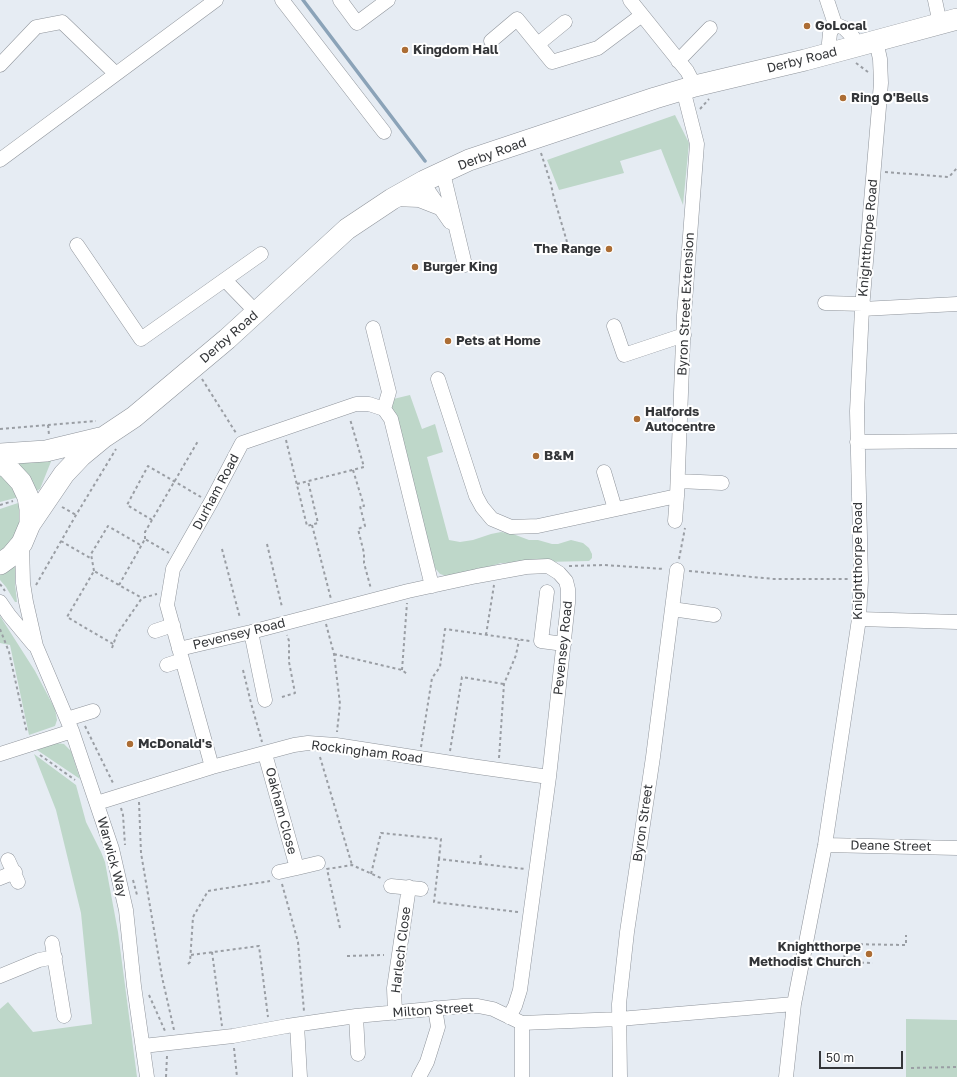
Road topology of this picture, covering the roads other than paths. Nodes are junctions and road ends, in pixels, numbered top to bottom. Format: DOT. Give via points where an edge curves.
graph roads {
  1 [pos="216,0"];
  2 [pos="282,0"];
  3 [pos="340,0"];
  4 [pos="388,0"];
  5 [pos="630,0"];
  6 [pos="827,0"];
  7 [pos="935,0"];
  8 [pos="642,15"];
  9 [pos="948,21"];
  10 [pos="565,22"];
  11 [pos="835,24"];
  12 [pos="710,28"];
  13 [pos="491,41"];
  14 [pos="538,44"];
  15 [pos="862,50"];
  16 [pos="832,53"];
  17 [pos="678,61"];
  18 [pos="0,65"];
  19 [pos="116,74"];
  20 [pos="689,88"];
  21 [pos="384,132"];
  22 [pos="0,160"];
  23 [pos="433,177"];
  24 [pos="392,199"];
  25 [pos="442,209"];
  26 [pos="457,235"];
  27 [pos="77,245"];
  28 [pos="261,254"];
  29 [pos="466,265"];
  30 [pos="225,280"];
  31 [pos="825,303"];
  32 [pos="957,304"];
  33 [pos="862,307"];
  34 [pos="257,313"];
  35 [pos="614,326"];
  36 [pos="373,328"];
  37 [pos="684,335"];
  38 [pos="438,379"];
  39 [pos="384,409"];
  40 [pos="109,434"];
  41 [pos="957,441"];
  42 [pos="857,442"];
  43 [pos="0,454"];
  44 [pos="0,463"];
  45 [pos="604,472"];
  46 [pos="678,481"];
  47 [pos="722,483"];
  48 [pos="678,496"];
  49 [pos="615,509"];
  50 [pos="675,521"];
  51 [pos="26,534"];
  52 [pos="0,564"];
  53 [pos="677,570"];
  54 [pos="432,586"];
  55 [pos="547,592"];
  56 [pos="0,602"];
  57 [pos="672,609"];
  58 [pos="714,615"];
  59 [pos="859,619"];
  60 [pos="957,622"];
  61 [pos="173,625"];
  62 [pos="155,631"];
  63 [pos="251,632"];
  64 [pos="564,644"];
  65 [pos="36,646"];
  66 [pos="180,655"];
  67 [pos="167,665"];
  68 [pos="265,700"];
  69 [pos="78,719"];
  70 [pos="0,754"];
  71 [pos="265,754"];
  72 [pos="212,766"];
  73 [pos="549,777"];
  74 [pos="97,804"];
  75 [pos="825,845"];
  76 [pos="957,848"];
  77 [pos="8,860"];
  78 [pos="318,863"];
  79 [pos="297,868"];
  80 [pos="280,876"];
  81 [pos="0,878"];
  82 [pos="391,886"];
  83 [pos="0,976"];
  84 [pos="794,1004"];
  85 [pos="435,1008"];
  86 [pos="395,1013"];
  87 [pos="64,1016"];
  88 [pos="356,1016"];
  89 [pos="509,1017"];
  90 [pos="620,1019"];
  91 [pos="522,1023"];
  92 [pos="301,1025"];
  93 [pos="143,1046"];
  94 [pos="358,1054"];
  95 [pos="147,1077"];
  96 [pos="300,1077"];
  97 [pos="419,1077"];
  98 [pos="522,1077"];
  99 [pos="620,1077"];
  100 [pos="786,1077"];
  1 -- 19 [label="street"];
  2 -- 21 [label="street"];
  3 -- 4 [label="street" via="357,23"];
  5 -- 8 [label="street, Byron Street Extension"];
  6 -- 11 [label="street"];
  7 -- 9 [label="street"];
  8 -- 14 [label="street" via="598,48 552,62"];
  8 -- 17 [label="street, Byron Street Extension"];
  9 -- 15 [label="highway, Derby Road"];
  10 -- 14 [label="street"];
  11 -- 15 [label="street" via="844,28"];
  11 -- 16 [label="street" via="830,33"];
  12 -- 17 [label="street"];
  13 -- 14 [label="street" via="517,19"];
  15 -- 16 [label="highway, Derby Road"];
  15 -- 33 [label="street, Knightthorpe Road" via="880,59 881,83"];
  16 -- 20 [label="highway, Derby Road"];
  17 -- 20 [label="street, Byron Street Extension" via="687,71"];
  18 -- 19 [label="street" via="36,27 62,22"];
  19 -- 22 [label="street"];
  20 -- 23 [label="highway, Derby Road" via="469,160"];
  20 -- 37 [label="street, Byron Street Extension" via="697,144"];
  23 -- 24 [label="highway, Derby Road"];
  23 -- 25 [label="street" via="427,189"];
  23 -- 26 [label="street"];
  24 -- 25 [label="street" via="418,200"];
  24 -- 34 [label="highway, Derby Road" via="347,229"];
  25 -- 26 [label="street"];
  26 -- 29 [label="street"];
  27 -- 30 [label="street" via="141,339"];
  28 -- 30 [label="street"];
  30 -- 34 [label="street"];
  31 -- 33 [label="street"];
  32 -- 33 [label="street"];
  33 -- 42 [label="street, Knightthorpe Road"];
  34 -- 40 [label="highway, Derby Road" via="134,417"];
  35 -- 37 [label="street" via="624,355"];
  36 -- 39 [label="street" via="389,392"];
  37 -- 46 [label="street, Byron Street Extension"];
  38 -- 49 [label="street" via="476,496 492,520 510,527 538,526"];
  39 -- 54 [label="street" via="391,419 407,502"];
  39 -- 61 [label="street, Durham Road" via="369,404 356,404 242,442 173,569 167,605"];
  40 -- 43 [label="highway, Derby Road" via="46,451"];
  40 -- 51 [label="highway, Derby Road" via="81,456 64,474"];
  41 -- 42 [label="street"];
  42 -- 59 [label="street, Knightthorpe Road" via="861,580"];
  44 -- 51 [label="highway" via="15,474 27,493 30,509"];
  45 -- 49 [label="street"];
  46 -- 47 [label="street"];
  46 -- 48 [label="street, Byron Street Extension"];
  48 -- 49 [label="street"];
  48 -- 50 [label="street, Byron Street Extension"];
  51 -- 52 [label="highway, Derby Road" via="11,556"];
  51 -- 65 [label="street, Warwick Way" via="23,583"];
  53 -- 57 [label="street, Byron Street"];
  54 -- 63 [label="street, Pevensey Road"];
  54 -- 64 [label="street, Pevensey Road" via="526,567 548,566 566,581 568,589"];
  55 -- 64 [label="street" via="541,641"];
  56 -- 65 [label="street, Warwick Way"];
  57 -- 58 [label="street"];
  57 -- 90 [label="street, Byron Street" via="627,932 619,1004"];
  59 -- 60 [label="street"];
  59 -- 75 [label="street, Knightthorpe Road"];
  61 -- 62 [label="street"];
  61 -- 66 [label="street, Durham Road"];
  63 -- 66 [label="street, Pevensey Road"];
  63 -- 68 [label="street"];
  64 -- 73 [label="street, Pevensey Road"];
  65 -- 69 [label="street, Warwick Way"];
  66 -- 67 [label="street, Pevensey Road"];
  66 -- 72 [label="street, Durham Road"];
  69 -- 70 [label="street" via="32,744"];
  69 -- 74 [label="street, Warwick Way"];
  71 -- 72 [label="street, Rockingham Road"];
  71 -- 73 [label="street, Rockingham Road" via="294,745 329,744"];
  71 -- 79 [label="street, Oakham Close"];
  72 -- 74 [label="street, Rockingham Road"];
  73 -- 89 [label="street, Pevensey Road" via="520,990"];
  74 -- 93 [label="street, Warwick Way" via="112,849 126,910"];
  75 -- 76 [label="street, Deane Street"];
  75 -- 84 [label="street, Knightthorpe Road"];
  77 -- 81 [label="street" via="16,877"];
  78 -- 79 [label="street, Oakham Close"];
  79 -- 80 [label="street, Oakham Close"];
  82 -- 86 [label="street, Harlech Close" via="415,888 394,988"];
  83 -- 87 [label="street" via="39,960 54,950"];
  84 -- 90 [label="street, Milton Street"];
  84 -- 100 [label="street, Knightthorpe Road"];
  85 -- 86 [label="street, Milton Street"];
  85 -- 89 [label="street, Milton Street" via="478,1006 493,1009"];
  85 -- 97 [label="street" via="438,1028 427,1062"];
  86 -- 88 [label="street, Milton Street"];
  88 -- 92 [label="street, Milton Street"];
  88 -- 94 [label="street"];
  89 -- 91 [label="street, Milton Street"];
  90 -- 91 [label="street, Milton Street"];
  90 -- 99 [label="street, Byron Street"];
  91 -- 98 [label="street"];
  92 -- 93 [label="street, Milton Street"];
  92 -- 96 [label="street"];
  93 -- 95 [label="street, Warwick Way"];
}
